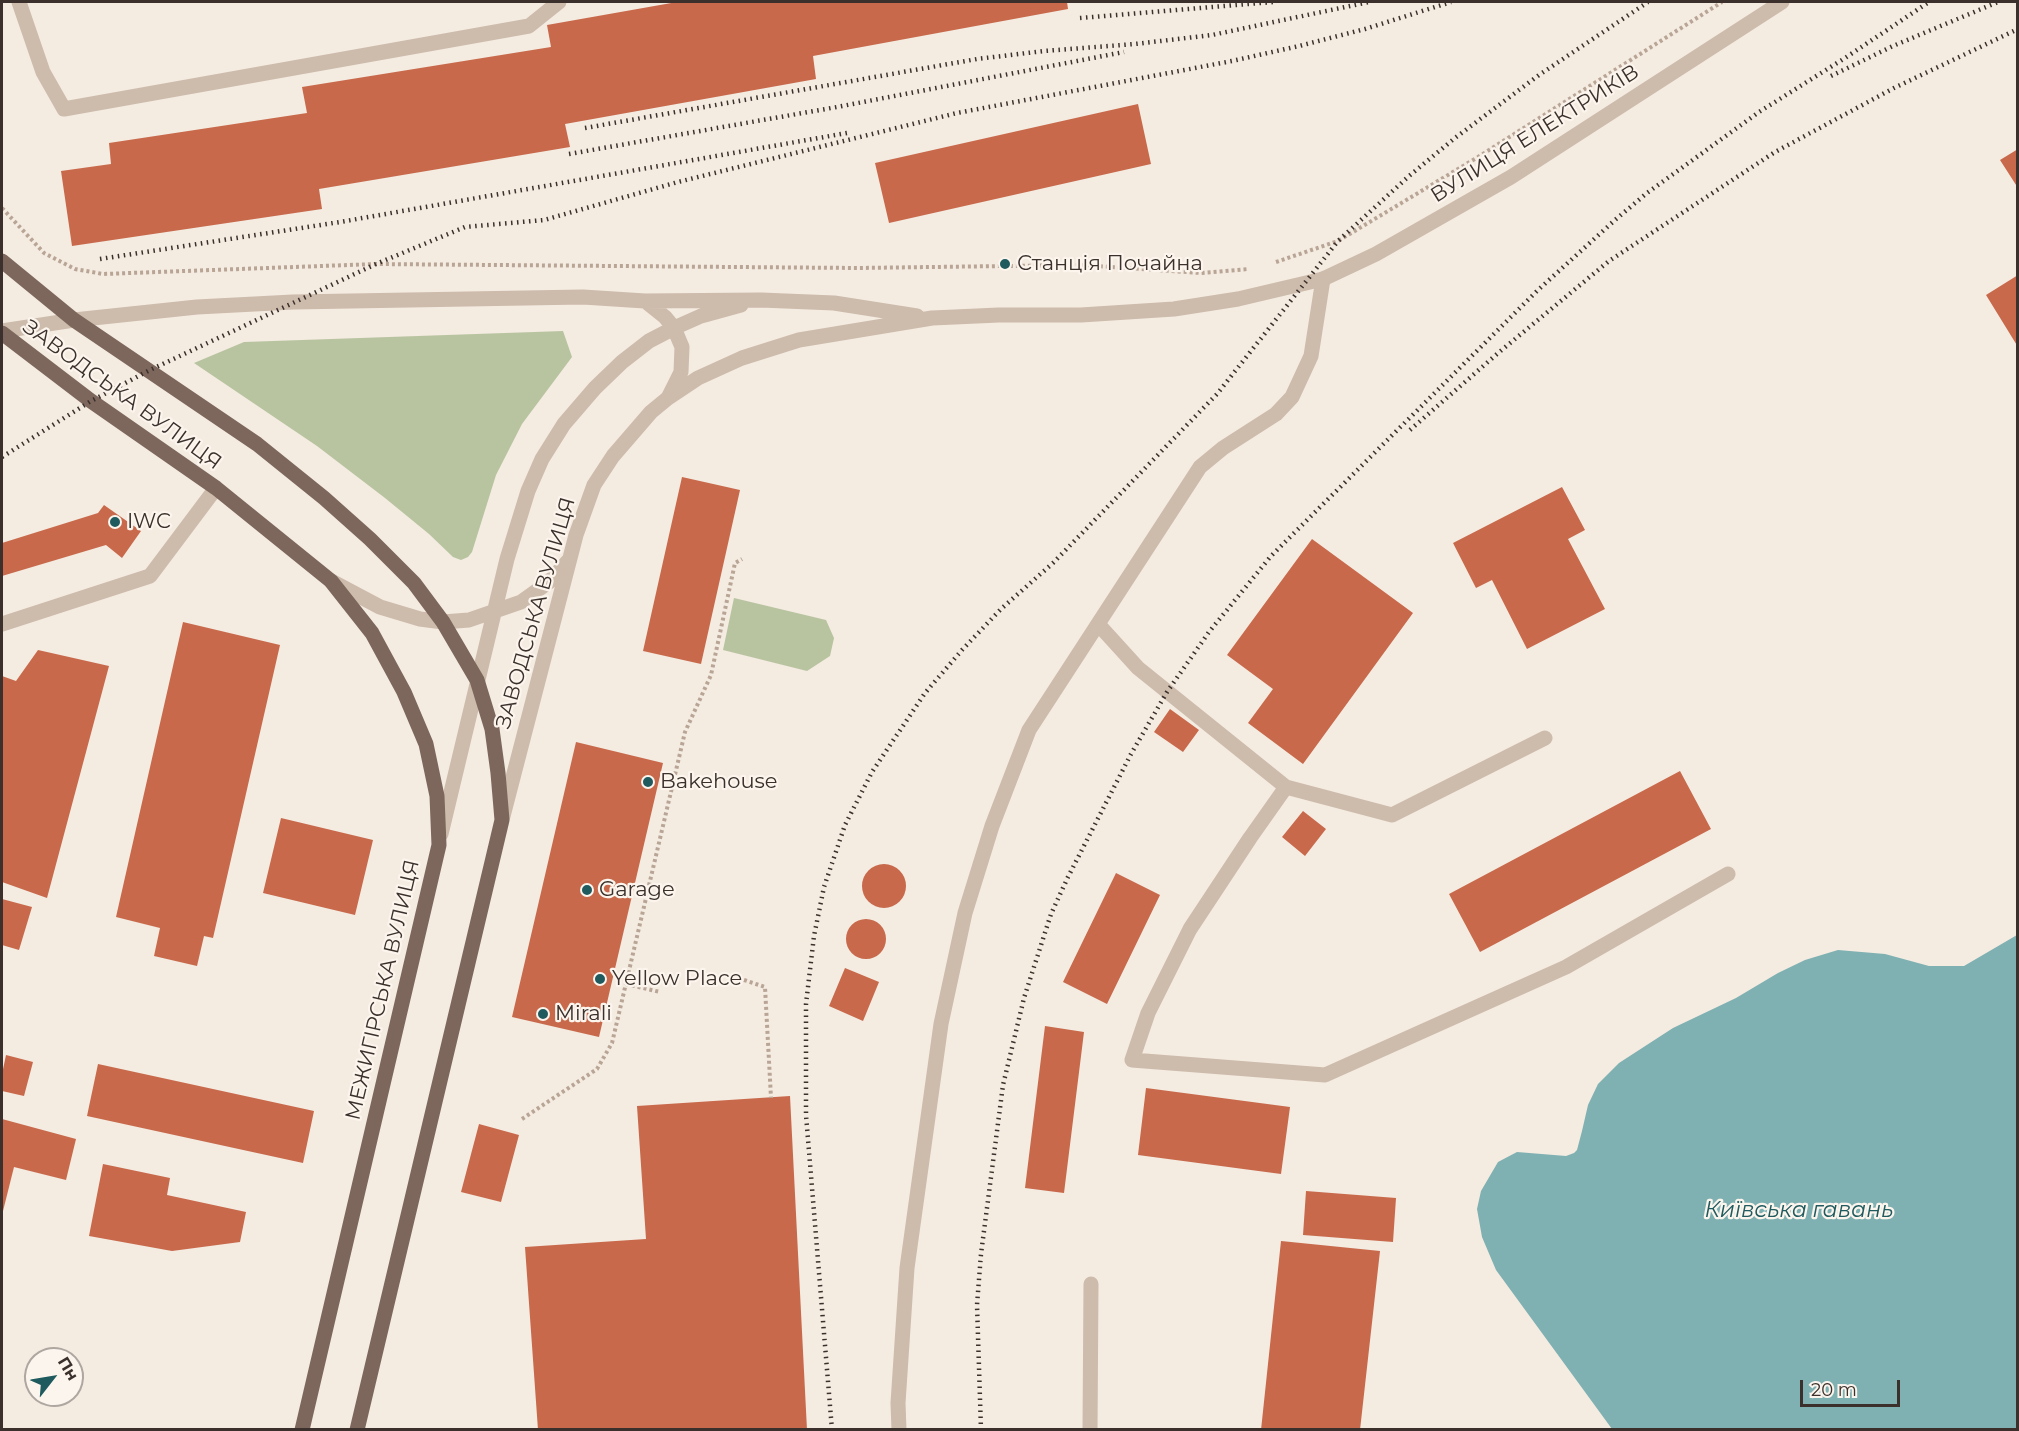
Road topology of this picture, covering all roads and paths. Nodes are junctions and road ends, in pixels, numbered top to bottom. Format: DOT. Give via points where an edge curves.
graph roads {
  1 [pos="19,2"];
  2 [pos="559,2"];
  3 [pos="1722,2"];
  4 [pos="1782,2"];
  5 [pos="2,208"];
  6 [pos="2,261"];
  7 [pos="1274,263"];
  8 [pos="1255,268"];
  9 [pos="1323,279"];
  10 [pos="1302,285"];
  11 [pos="761,300"];
  12 [pos="645,301"];
  13 [pos="932,318"];
  14 [pos="74,320"];
  15 [pos="674,328"];
  16 [pos="2,332"];
  17 [pos="668,398"];
  18 [pos="216,488"];
  19 [pos="569,560"];
  20 [pos="742,560"];
  21 [pos="331,581"];
  22 [pos="494,613"];
  23 [pos="444,622"];
  24 [pos="2,624"];
  25 [pos="1098,624"];
  26 [pos="477,680"];
  27 [pos="1545,738"];
  28 [pos="1286,787"];
  29 [pos="502,820"];
  30 [pos="439,845"];
  31 [pos="1728,874"];
  32 [pos="744,980"];
  33 [pos="626,984"];
  34 [pos="660,992"];
  35 [pos="771,1098"];
  36 [pos="522,1119"];
  37 [pos="1091,1284"];
  38 [pos="302,1430"];
  39 [pos="357,1430"];
  40 [pos="899,1430"];
  41 [pos="1090,1430"];
  1 -- 2 [label="street" via="43,72 64,109 529,26"];
  3 -- 7 [label="path" via="1338,241"];
  4 -- 9 [label="street, ВУЛИЦЯ ЕЛЕКТРИКІВ" via="1510,177 1376,254"];
  5 -- 8 [label="path" via="44,253 75,269 103,274 376,264 809,268 1082,265 1201,273"];
  6 -- 14 [label="main road"];
  9 -- 10 [label="street, ВУЛИЦЯ ЕЛЕКТРИКІВ"];
  9 -- 25 [label="street" via="1311,356 1292,397 1276,414 1200,466"];
  10 -- 13 [label="street, ЗАВОДСЬКА ВУЛИЦЯ" via="1174,309"];
  11 -- 12 [label="street, ЗАВОДСЬКА ВУЛИЦЯ"];
  11 -- 13 [label="street, ЗАВОДСЬКА ВУЛИЦЯ" via="834,303"];
  11 -- 15 [label="street, ЗАВОДСЬКА ВУЛИЦЯ" via="701,316"];
  12 -- 14 [label="street, ЗАВОДСЬКА ВУЛИЦЯ" via="583,297 293,302"];
  12 -- 15 [label="street"];
  13 -- 17 [label="street, ЗАВОДСЬКА ВУЛИЦЯ" via="799,340 742,358 698,378"];
  14 -- 16 [label="street, ЗАВОДСЬКА ВУЛИЦЯ"];
  14 -- 23 [label="main road, ЗАВОДСЬКА ВУЛИЦЯ" via="257,444 324,498 414,583"];
  15 -- 17 [label="street" via="682,347 681,372"];
  15 -- 22 [label="street, ЗАВОДСЬКА ВУЛИЦЯ" via="622,362 564,424 528,491"];
  16 -- 18 [label="main road, ЗАВОДСЬКА ВУЛИЦЯ" via="91,401"];
  17 -- 19 [label="street, ЗАВОДСЬКА ВУЛИЦЯ" via="612,456 594,485"];
  18 -- 21 [label="main road, ЗАВОДСЬКА ВУЛИЦЯ"];
  18 -- 24 [label="street" via="150,576"];
  19 -- 22 [label="street" via="530,596"];
  19 -- 29 [label="street, ЗАВОДСЬКА ВУЛИЦЯ"];
  20 -- 33 [label="path" via="735,563 711,675 685,732"];
  21 -- 23 [label="street" via="380,607"];
  21 -- 30 [label="main road, МЕЖИГІРСЬКА ВУЛИЦЯ" via="372,633 426,744 437,796"];
  22 -- 23 [label="street"];
  22 -- 26 [label="street, ЗАВОДСЬКА ВУЛИЦЯ"];
  23 -- 26 [label="main road"];
  25 -- 28 [label="street" via="1138,668"];
  25 -- 40 [label="street" via="1029,730 964,913 940,1024 907,1268 897,1402"];
  26 -- 29 [label="main road" via="492,729"];
  26 -- 30 [label="street, ЗАВОДСЬКА ВУЛИЦЯ"];
  27 -- 28 [label="street" via="1392,815"];
  28 -- 31 [label="street" via="1190,929 1148,1013 1132,1060 1325,1075 1566,967"];
  29 -- 39 [label="main road"];
  30 -- 38 [label="main road, МЕЖИГІРСЬКА ВУЛИЦЯ"];
  32 -- 35 [label="path" via="765,987"];
  33 -- 34 [label="path"];
  33 -- 36 [label="path" via="612,1043 597,1069"];
  37 -- 41 [label="street"];
}
